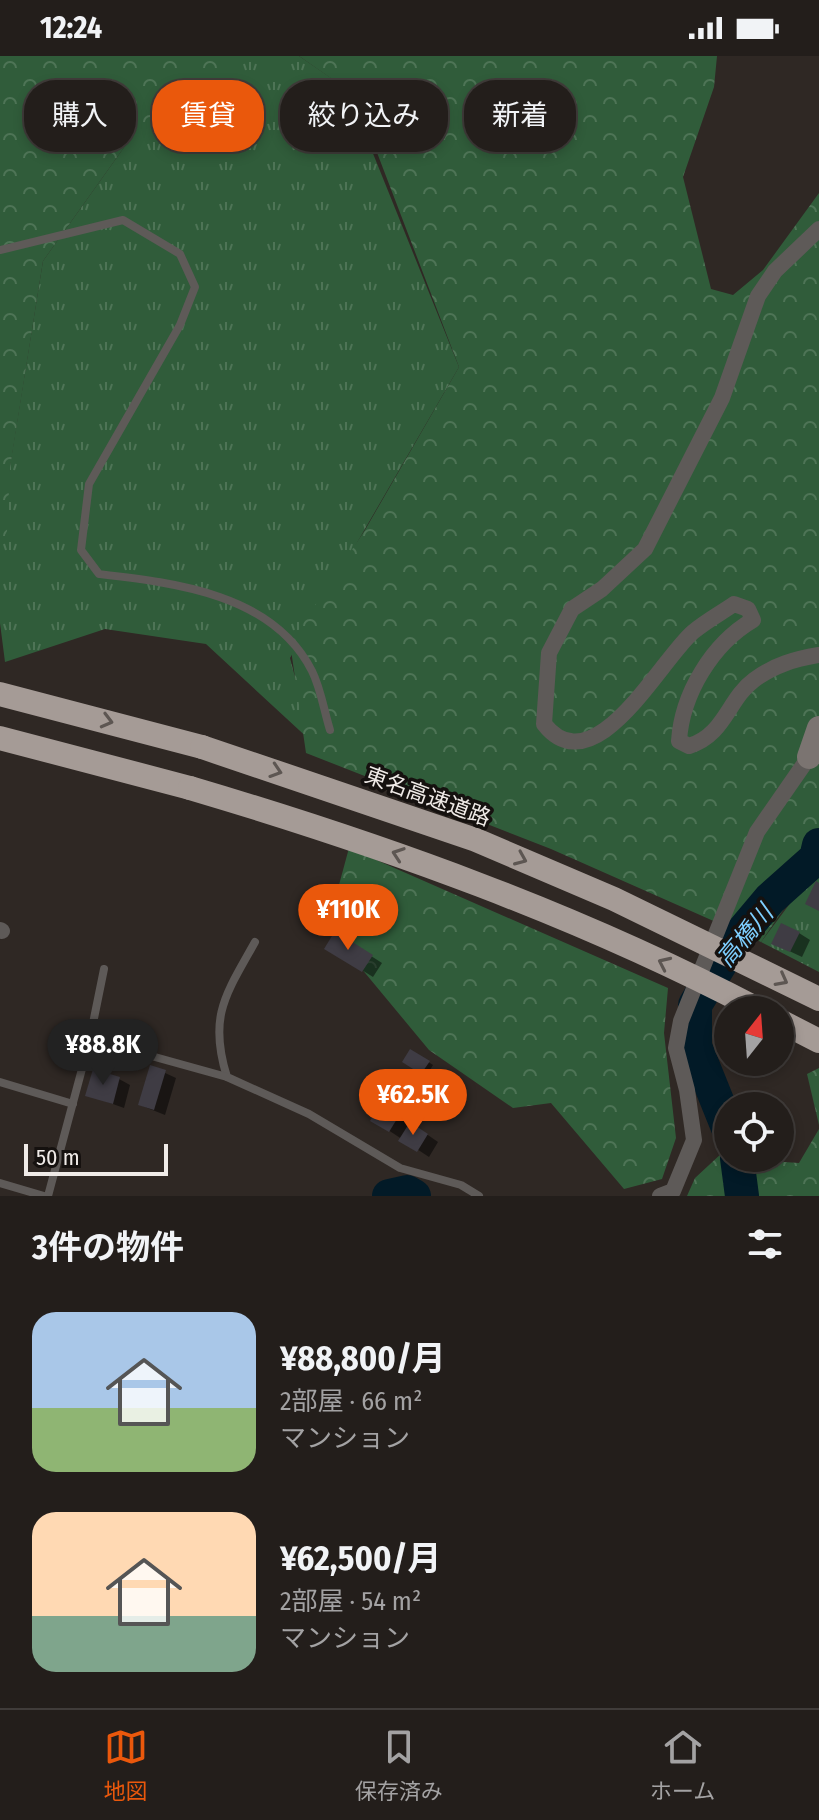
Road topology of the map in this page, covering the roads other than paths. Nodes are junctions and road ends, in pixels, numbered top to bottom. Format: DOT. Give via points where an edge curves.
graph roads {
  1 [pos="819,229"];
  2 [pos="0,250"];
  3 [pos="819,655"];
  4 [pos="0,694"];
  5 [pos="819,728"];
  6 [pos="330,730"];
  7 [pos="0,738"];
  8 [pos="809,757"];
  9 [pos="255,942"];
  10 [pos="104,969"];
  11 [pos="730,996"];
  12 [pos="819,999"];
  13 [pos="794,1028"];
  14 [pos="819,1041"];
  15 [pos="89,1044"];
  16 [pos="227,1077"];
  17 [pos="0,1082"];
  18 [pos="73,1104"];
  19 [pos="0,1183"];
  20 [pos="46,1196"];
  21 [pos="479,1196"];
  22 [pos="660,1196"];
  1 -- 3 [label="street" via="775,271 758,296 722,398 645,549 572,609 549,653 544,724 557,739 596,736 619,721 693,632 734,604 748,609 753,620 730,634 711,657 680,720 679,741 689,746 707,741 752,681 789,660"];
  2 -- 6 [label="lane" via="123,220 180,254 195,287 180,325 89,484 81,550 99,574 175,583 253,610 287,635 312,672"];
  4 -- 12 [label="highway, 東名高速道路, one-way, bridge" via="202,747 476,840 694,936"];
  5 -- 8 [label="street"];
  11 -- 7 [label="highway, one-way, bridge" via="596,932 455,874 309,823"];
  8 -- 22 [label="street" via="757,832 681,1021 676,1048 694,1140 673,1191"];
  9 -- 16 [label="lane" via="222,1000 218,1047"];
  10 -- 15 [label="lane"];
  13 -- 14 [label="highway"];
  15 -- 16 [label="lane" via="90,1039"];
  15 -- 18 [label="lane"];
  16 -- 21 [label="lane" via="309,1114 400,1168 461,1185"];
  17 -- 18 [label="lane"];
  18 -- 20 [label="lane"];
  19 -- 20 [label="lane"];
}
